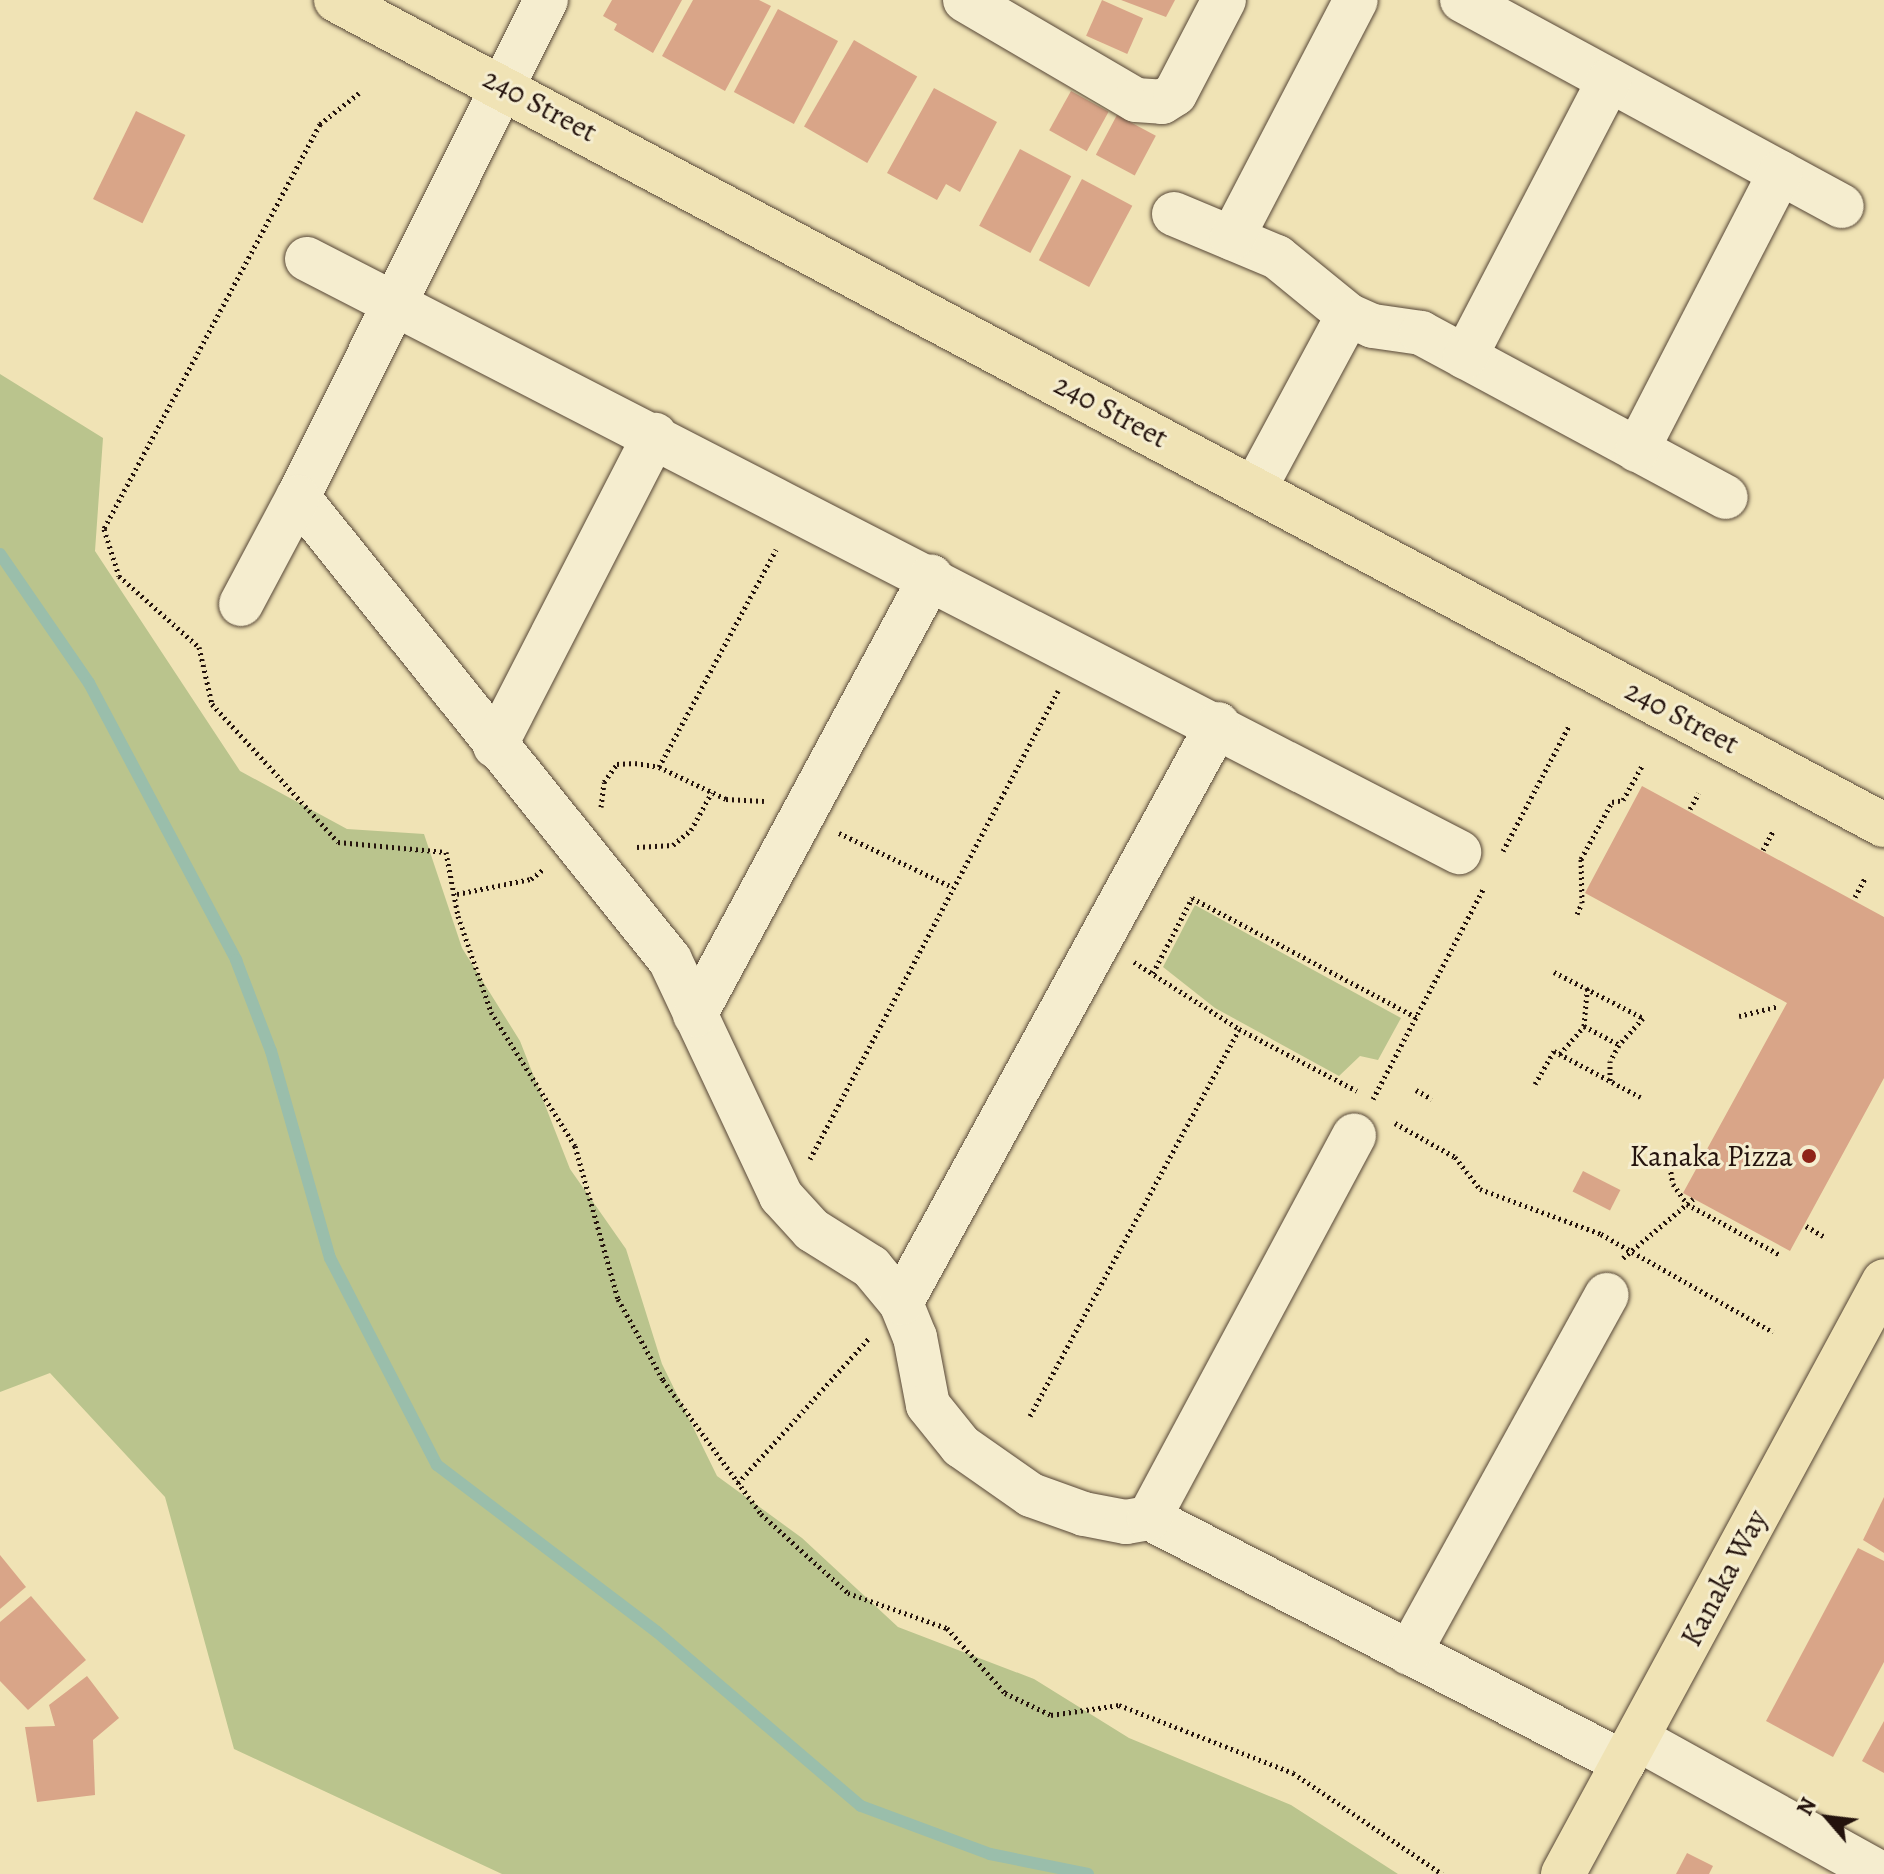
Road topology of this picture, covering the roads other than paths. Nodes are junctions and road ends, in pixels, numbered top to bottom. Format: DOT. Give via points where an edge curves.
graph roads {
  1 [pos="336,0"];
  2 [pos="546,0"];
  3 [pos="965,0"];
  4 [pos="1224,0"];
  5 [pos="1356,0"];
  6 [pos="1462,0"];
  7 [pos="1609,80"];
  8 [pos="501,84"];
  9 [pos="1780,173"];
  10 [pos="1842,206"];
  11 [pos="1174,214"];
  12 [pos="1232,238"];
  13 [pos="307,259"];
  14 [pos="393,301"];
  15 [pos="1348,315"];
  16 [pos="1465,357"];
  17 [pos="655,435"];
  18 [pos="1637,450"];
  19 [pos="1255,488"];
  20 [pos="298,497"];
  21 [pos="1726,497"];
  22 [pos="931,577"];
  23 [pos="241,604"];
  24 [pos="1218,724"];
  25 [pos="495,746"];
  26 [pos="1884,825"];
  27 [pos="1482,865"];
  28 [pos="695,1015"];
  29 [pos="1374,1118"];
  30 [pos="1884,1281"];
  31 [pos="1607,1295"];
  32 [pos="901,1303"];
  33 [pos="1149,1518"];
  34 [pos="1409,1653"];
  35 [pos="1631,1751"];
  36 [pos="1563,1874"];
  37 [pos="1882,1874"];
  1 -- 8 [label="main road, 240 Street"];
  2 -- 8 [label="street"];
  3 -- 4 [label="street" via="1136,100 1162,102 1175,94"];
  5 -- 12 [label="street"];
  6 -- 7 [label="street"];
  7 -- 9 [label="street"];
  7 -- 16 [label="street"];
  8 -- 14 [label="street"];
  8 -- 19 [label="main road, 240 Street"];
  9 -- 10 [label="street"];
  9 -- 18 [label="street"];
  11 -- 12 [label="street"];
  12 -- 15 [label="street" via="1277,257"];
  13 -- 14 [label="street"];
  14 -- 17 [label="street"];
  14 -- 20 [label="street"];
  15 -- 16 [label="street" via="1373,326 1421,333"];
  15 -- 19 [label="street"];
  16 -- 18 [label="street"];
  17 -- 22 [label="street"];
  17 -- 25 [label="street"];
  18 -- 21 [label="street"];
  19 -- 26 [label="main road, 240 Street"];
  20 -- 23 [label="street"];
  20 -- 25 [label="street"];
  22 -- 24 [label="street"];
  22 -- 28 [label="street"];
  24 -- 27 [label="street"];
  24 -- 32 [label="street"];
  25 -- 28 [label="street" via="670,960"];
  28 -- 32 [label="street" via="788,1203 812,1230 871,1267"];
  29 -- 33 [label="street"];
  30 -- 35 [label="main road, Kanaka Way"];
  31 -- 34 [label="street"];
  32 -- 33 [label="street" via="915,1337 928,1405 961,1446 1031,1495 1084,1514 1126,1522"];
  33 -- 34 [label="street"];
  34 -- 35 [label="street"];
  35 -- 36 [label="main road, Kanaka Way"];
  35 -- 37 [label="street"];
}
